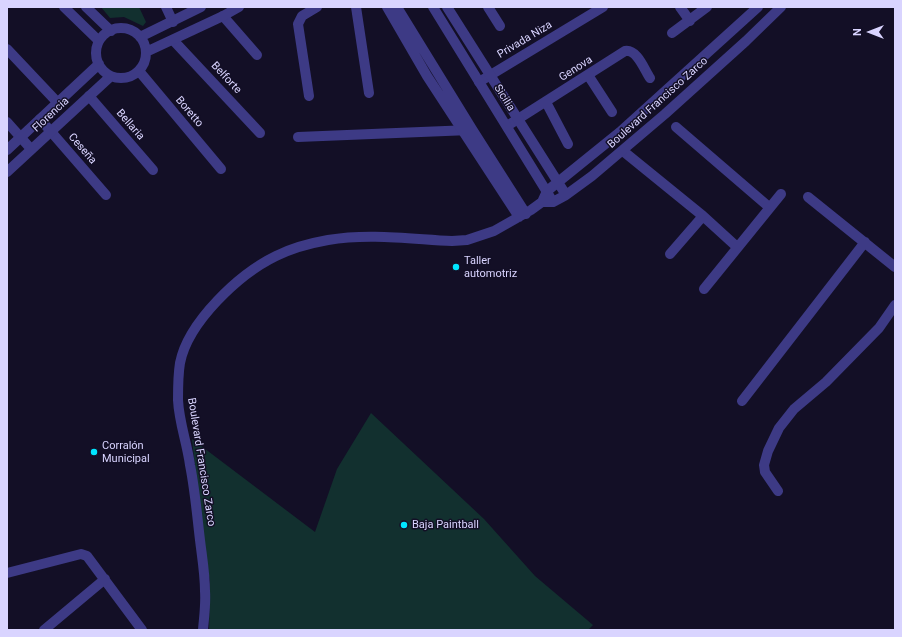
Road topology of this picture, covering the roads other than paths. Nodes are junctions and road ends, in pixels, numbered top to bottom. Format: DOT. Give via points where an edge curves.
graph roads {
  1 [pos="64,7"];
  2 [pos="86,7"];
  3 [pos="166,7"];
  4 [pos="201,7"];
  5 [pos="239,7"];
  6 [pos="317,7"];
  7 [pos="356,7"];
  8 [pos="388,7"];
  9 [pos="397,7"];
  10 [pos="433,7"];
  11 [pos="447,7"];
  12 [pos="488,7"];
  13 [pos="604,7"];
  14 [pos="680,7"];
  15 [pos="707,7"];
  16 [pos="758,7"];
  17 [pos="781,7"];
  18 [pos="223,16"];
  19 [pos="690,21"];
  20 [pos="173,22"];
  21 [pos="500,26"];
  22 [pos="111,31"];
  23 [pos="672,34"];
  24 [pos="140,37"];
  25 [pos="173,40"];
  26 [pos="99,41"];
  27 [pos="7,49"];
  28 [pos="146,52"];
  29 [pos="257,55"];
  30 [pos="99,64"];
  31 [pos="139,71"];
  32 [pos="490,75"];
  33 [pos="111,76"];
  34 [pos="588,76"];
  35 [pos="650,78"];
  36 [pos="479,82"];
  37 [pos="369,93"];
  38 [pos="89,96"];
  39 [pos="309,96"];
  40 [pos="546,102"];
  41 [pos="58,103"];
  42 [pos="612,112"];
  43 [pos="40,119"];
  44 [pos="518,120"];
  45 [pos="7,122"];
  46 [pos="507,126"];
  47 [pos="676,127"];
  48 [pos="467,130"];
  49 [pos="51,132"];
  50 [pos="260,133"];
  51 [pos="21,137"];
  52 [pos="298,137"];
  53 [pos="568,144"];
  54 [pos="31,149"];
  55 [pos="7,150"];
  56 [pos="623,151"];
  57 [pos="221,169"];
  58 [pos="153,170"];
  59 [pos="7,172"];
  60 [pos="558,182"];
  61 [pos="547,191"];
  62 [pos="781,194"];
  63 [pos="106,195"];
  64 [pos="566,195"];
  65 [pos="808,197"];
  66 [pos="542,202"];
  67 [pos="553,202"];
  68 [pos="769,207"];
  69 [pos="522,216"];
  70 [pos="703,216"];
  71 [pos="865,242"];
  72 [pos="737,246"];
  73 [pos="670,254"];
  74 [pos="895,267"];
  75 [pos="704,289"];
  76 [pos="895,305"];
  77 [pos="742,401"];
  78 [pos="778,491"];
  79 [pos="7,573"];
  80 [pos="105,579"];
  81 [pos="44,630"];
  82 [pos="142,630"];
  83 [pos="203,630"];
  1 -- 26 [label="street"];
  2 -- 22 [label="street"];
  3 -- 20 [label="street"];
  4 -- 20 [label="street"];
  5 -- 18 [label="street"];
  6 -- 39 [label="street" via="302,16 298,24"];
  7 -- 37 [label="street"];
  8 -- 48 [label="street" via="427,76"];
  9 -- 48 [label="street"];
  10 -- 36 [label="street, Sicilia"];
  11 -- 32 [label="street, Sicilia"];
  12 -- 21 [label="street"];
  13 -- 32 [label="street, Privada Niza"];
  14 -- 19 [label="street"];
  15 -- 19 [label="street"];
  16 -- 60 [label="street, Boulevard Francisco Zarco" via="620,132"];
  17 -- 56 [label="street, Boulevard Francisco Zarco"];
  18 -- 25 [label="street"];
  18 -- 29 [label="street"];
  19 -- 23 [label="street"];
  20 -- 24 [label="street"];
  22 -- 24 [label="street" via="118,28 127,29"];
  22 -- 26 [label="street"];
  24 -- 28 [label="street"];
  25 -- 28 [label="street"];
  25 -- 50 [label="street, Belforte"];
  26 -- 30 [label="street"];
  27 -- 41 [label="street"];
  28 -- 31 [label="street"];
  30 -- 33 [label="street"];
  30 -- 41 [label="street, Florencia"];
  31 -- 33 [label="street" via="128,77"];
  31 -- 57 [label="street, Boretto"];
  32 -- 36 [label="street, Privada Niza"];
  32 -- 44 [label="street, Sicilia"];
  33 -- 38 [label="street, Florencia"];
  34 -- 35 [label="street, Genova" via="627,50 636,56"];
  34 -- 40 [label="street, Genova"];
  34 -- 42 [label="street"];
  36 -- 46 [label="street, Sicilia"];
  38 -- 49 [label="street, Florencia"];
  38 -- 58 [label="street, Bellaria"];
  40 -- 44 [label="street, Genova"];
  40 -- 53 [label="street"];
  41 -- 43 [label="street, Florencia"];
  43 -- 49 [label="street, Ceseña"];
  43 -- 51 [label="street, Florencia"];
  44 -- 46 [label="street, Genova"];
  44 -- 60 [label="street, Sicilia"];
  45 -- 51 [label="street"];
  46 -- 61 [label="street, Sicilia"];
  47 -- 68 [label="street"];
  48 -- 52 [label="street"];
  48 -- 69 [label="street"];
  49 -- 54 [label="street, Florencia"];
  49 -- 63 [label="street, Ceseña"];
  51 -- 54 [label="street"];
  51 -- 55 [label="street, Florencia"];
  54 -- 59 [label="street, Florencia"];
  56 -- 64 [label="street, Boulevard Francisco Zarco"];
  56 -- 70 [label="street"];
  60 -- 61 [label="street, Boulevard Francisco Zarco"];
  60 -- 64 [label="street, Sicilia"];
  61 -- 66 [label="street, Boulevard Francisco Zarco"];
  61 -- 67 [label="street, Sicilia"];
  62 -- 68 [label="street"];
  64 -- 67 [label="street, Boulevard Francisco Zarco"];
  65 -- 71 [label="street"];
  66 -- 67 [label="street, Boulevard Francisco Zarco"];
  66 -- 69 [label="street, Boulevard Francisco Zarco"];
  68 -- 72 [label="street"];
  69 -- 83 [label="street, Boulevard Francisco Zarco" via="494,231 467,240 352,237 313,243 264,263 242,278 204,315 185,348 178,380 178,401 197,509 205,591"];
  70 -- 72 [label="street"];
  70 -- 73 [label="street"];
  71 -- 74 [label="street"];
  71 -- 77 [label="street"];
  72 -- 75 [label="street"];
  76 -- 78 [label="street" via="879,328 826,382 794,409 779,428 764,465 765,472"];
  79 -- 80 [label="street" via="81,554 87,556"];
  80 -- 81 [label="street"];
  80 -- 82 [label="street"];
}
